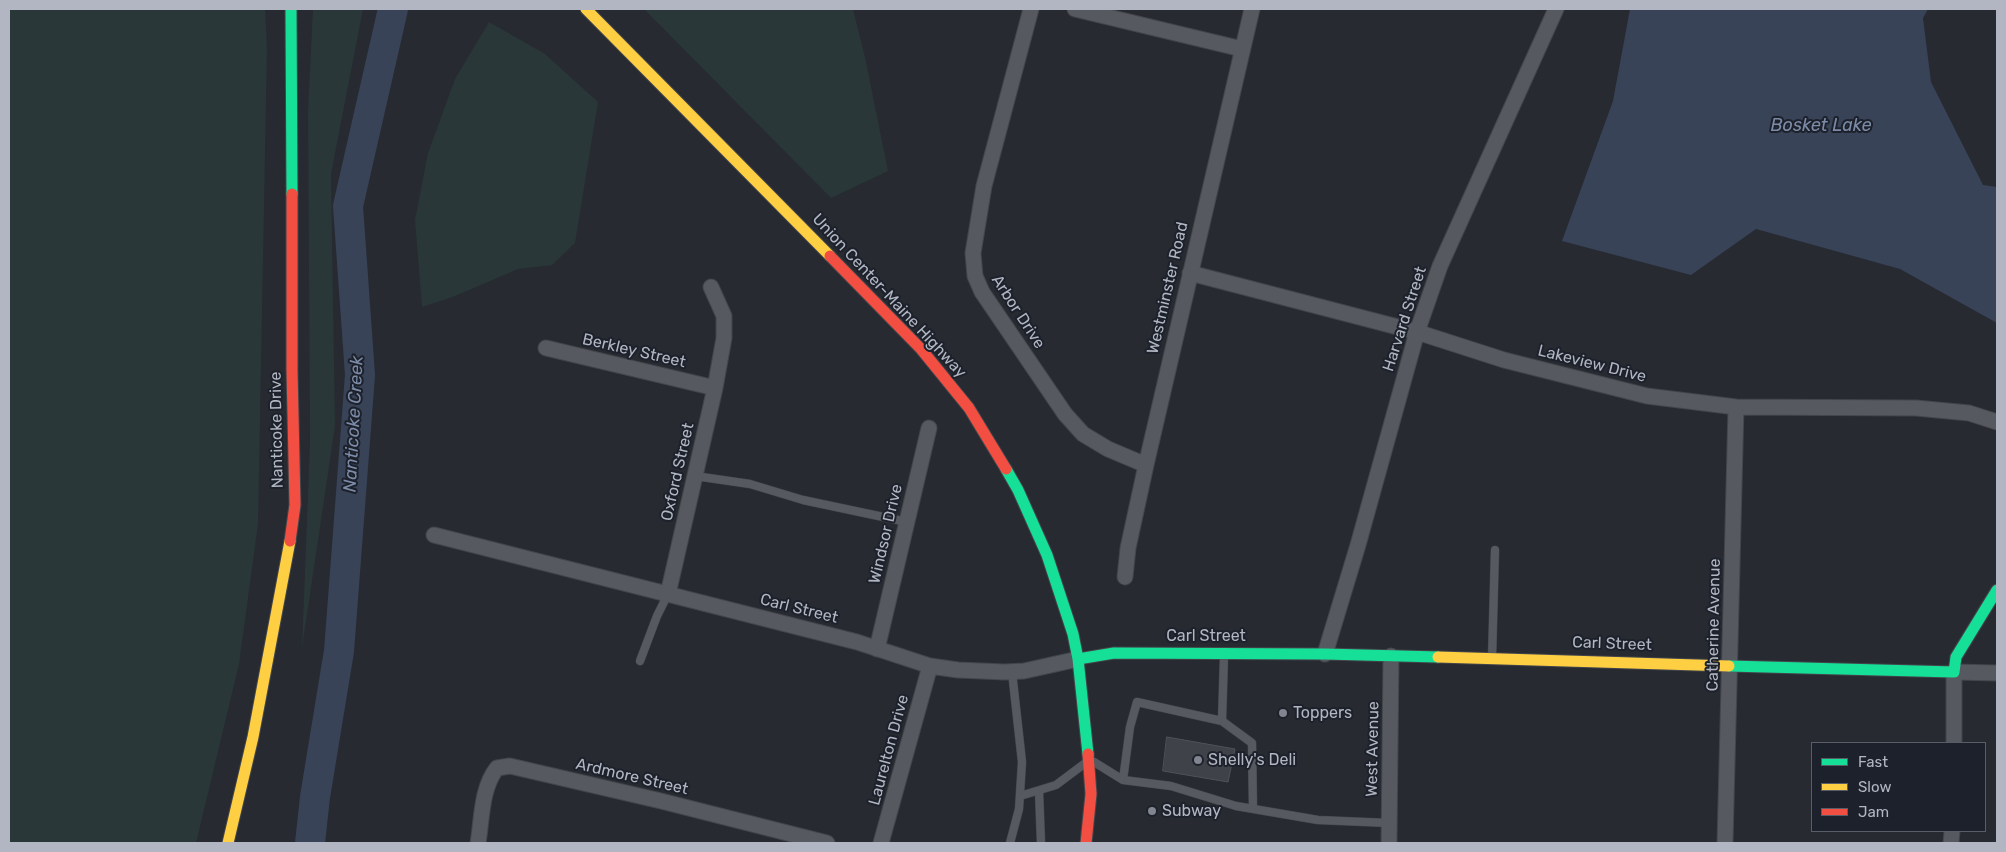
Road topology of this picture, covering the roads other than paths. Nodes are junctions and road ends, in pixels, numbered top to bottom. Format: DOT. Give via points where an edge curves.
graph roads {
  1 [pos="291,9"];
  2 [pos="586,9"];
  3 [pos="1031,9"];
  4 [pos="1075,9"];
  5 [pos="1252,9"];
  6 [pos="1556,9"];
  7 [pos="1242,49"];
  8 [pos="1190,273"];
  9 [pos="712,287"];
  10 [pos="1417,332"];
  11 [pos="546,348"];
  12 [pos="715,388"];
  13 [pos="1736,407"];
  14 [pos="1997,422"];
  15 [pos="929,428"];
  16 [pos="1146,465"];
  17 [pos="695,476"];
  18 [pos="907,522"];
  19 [pos="434,535"];
  20 [pos="1495,550"];
  21 [pos="1124,577"];
  22 [pos="1997,590"];
  23 [pos="668,594"];
  24 [pos="877,649"];
  25 [pos="1224,654"];
  26 [pos="1325,654"];
  27 [pos="1391,656"];
  28 [pos="1492,658"];
  29 [pos="1078,659"];
  30 [pos="640,662"];
  31 [pos="1730,665"];
  32 [pos="930,666"];
  33 [pos="1012,672"];
  34 [pos="1954,672"];
  35 [pos="1997,673"];
  36 [pos="1222,720"];
  37 [pos="1954,742"];
  38 [pos="1090,760"];
  39 [pos="1123,780"];
  40 [pos="1039,791"];
  41 [pos="1020,796"];
  42 [pos="1253,809"];
  43 [pos="1389,823"];
  44 [pos="479,839"];
  45 [pos="228,843"];
  46 [pos="827,843"];
  47 [pos="881,843"];
  48 [pos="1010,843"];
  49 [pos="1041,843"];
  50 [pos="1086,843"];
  51 [pos="1389,843"];
  52 [pos="1725,843"];
  1 -- 45 [label="street, Nanticoke Drive" via="295,504 253,737"];
  2 -- 29 [label="street, Union Center-Maine Highway" via="874,299 921,349 969,408 1018,490 1047,555"];
  3 -- 16 [label="street, Arbor Drive" via="984,186 974,253 975,276 982,292 1043,382 1083,434"];
  4 -- 7 [label="street"];
  5 -- 7 [label="street, Westminster Road"];
  6 -- 10 [label="street, Harvard Street" via="1440,266"];
  7 -- 8 [label="street, Westminster Road"];
  8 -- 10 [label="street, Lakeview Drive"];
  8 -- 16 [label="street, Westminster Road"];
  9 -- 12 [label="street, Oxford Street" via="724,316 724,338"];
  10 -- 13 [label="street, Lakeview Drive" via="1504,360 1647,396"];
  10 -- 26 [label="street, Harvard Street"];
  11 -- 12 [label="street, Berkley Street"];
  12 -- 17 [label="street, Oxford Street"];
  13 -- 14 [label="street, Lakeview Drive" via="1916,408 1969,413"];
  13 -- 31 [label="street, Catherine Avenue"];
  15 -- 18 [label="street, Windsor Drive"];
  16 -- 21 [label="street, Westminster Road"];
  17 -- 18 [label="lane" via="750,484 803,500"];
  17 -- 23 [label="street, Oxford Street"];
  18 -- 24 [label="street, Windsor Drive"];
  19 -- 23 [label="street, Carl Street"];
  20 -- 28 [label="lane"];
  22 -- 34 [label="street" via="1956,657"];
  23 -- 24 [label="street, Carl Street"];
  23 -- 30 [label="lane, Oxford Street"];
  24 -- 32 [label="street, Carl Street"];
  25 -- 26 [label="street, Carl Street"];
  25 -- 29 [label="street, Carl Street" via="1114,654"];
  25 -- 36 [label="lane"];
  26 -- 27 [label="street, Carl Street"];
  27 -- 28 [label="street, Carl Street"];
  27 -- 43 [label="street, West Avenue"];
  28 -- 31 [label="street, Carl Street"];
  29 -- 33 [label="street, Carl Street"];
  29 -- 38 [label="street, Union Center-Maine Highway"];
  31 -- 34 [label="street, Carl Street"];
  31 -- 52 [label="street, Catherine Avenue"];
  32 -- 33 [label="street, Carl Street"];
  32 -- 47 [label="street, Laurelton Drive"];
  33 -- 41 [label="lane" via="1022,762"];
  34 -- 35 [label="street, Carl Street"];
  34 -- 37 [label="street"];
  36 -- 39 [label="lane" via="1137,702"];
  36 -- 42 [label="lane" via="1252,743"];
  38 -- 39 [label="lane"];
  38 -- 40 [label="lane" via="1056,785"];
  38 -- 50 [label="street, Union Center-Maine Highway" via="1091,794"];
  39 -- 42 [label="lane" via="1170,786"];
  40 -- 41 [label="lane"];
  40 -- 49 [label="lane"];
  41 -- 48 [label="lane"];
  42 -- 43 [label="lane" via="1318,820"];
  43 -- 51 [label="street, West Avenue"];
  44 -- 46 [label="street, Ardmore Street" via="486,791 492,775 497,768 510,766"];
}
